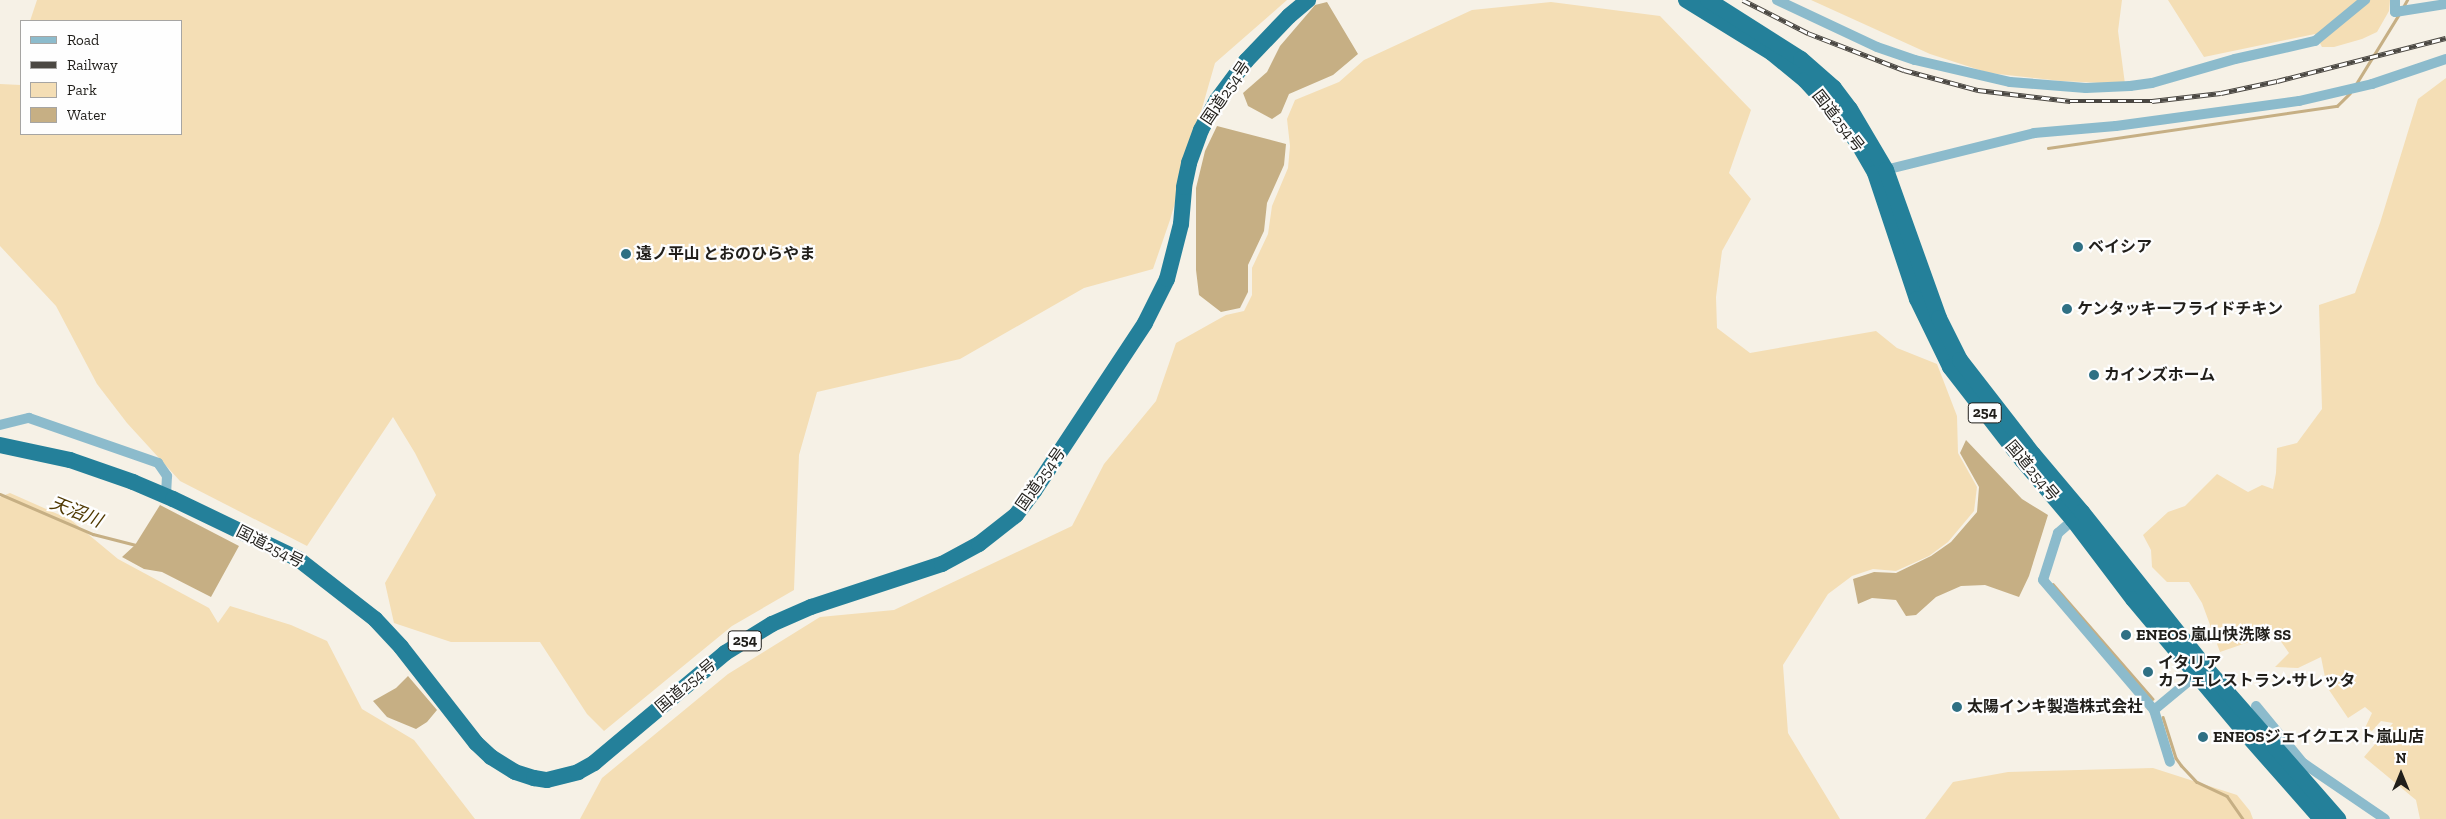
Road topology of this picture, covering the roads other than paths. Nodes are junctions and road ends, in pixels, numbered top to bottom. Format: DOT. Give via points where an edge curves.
graph roads {
  1 [pos="1308,0"];
  2 [pos="1686,0"];
  3 [pos="1708,0"];
  4 [pos="1777,0"];
  5 [pos="2365,0"];
  6 [pos="2395,0"];
  7 [pos="2446,4"];
  8 [pos="2446,59"];
  9 [pos="1880,171"];
  10 [pos="0,425"];
  11 [pos="0,445"];
  12 [pos="166,496"];
  13 [pos="2073,520"];
  14 [pos="2196,675"];
  15 [pos="2256,706"];
  16 [pos="2154,710"];
  17 [pos="2170,762"];
  18 [pos="2299,767"];
  19 [pos="2321,819"];
  20 [pos="2338,819"];
  21 [pos="2384,819"];
  1 -- 12 [label="highway, 国道254号 / 254" via="1246,61 1217,100 1189,163 1181,224 1167,279 1145,323 1016,515 979,544 942,564 811,607 772,624 726,653 594,763 578,772 547,780 534,778 515,772 490,757 401,647 375,619 336,586 298,558"];
  2 -- 9 [label="highway, 国道254号 / 254" via="1772,53 1805,80"];
  3 -- 9 [label="highway, 国道254号 / 254" via="1783,46 1818,72 1850,109"];
  4 -- 5 [label="street" via="1915,60 2010,82 2086,88 2152,83 2235,59 2315,41"];
  6 -- 7 [label="street" via="2395,12"];
  8 -- 9 [label="street" via="2372,84 2299,101 2108,127 2034,133"];
  9 -- 13 [label="highway, 国道254号 / 254" via="1917,299 1946,360"];
  9 -- 18 [label="highway, 国道254号 / 254" via="1939,318 1960,360 2206,668"];
  10 -- 12 [label="street" via="29,418 158,463 166,476"];
  11 -- 12 [label="highway, 国道254号 / 254" via="70,460"];
  13 -- 14 [label="highway, 国道254号 / 254"];
  13 -- 16 [label="street" via="2058,533 2043,580"];
  14 -- 16 [label="street"];
  14 -- 19 [label="highway, 国道254号 / 254"];
  15 -- 18 [label="street"];
  16 -- 17 [label="street"];
  18 -- 20 [label="highway, 国道254号 / 254"];
  18 -- 21 [label="street"];
}
